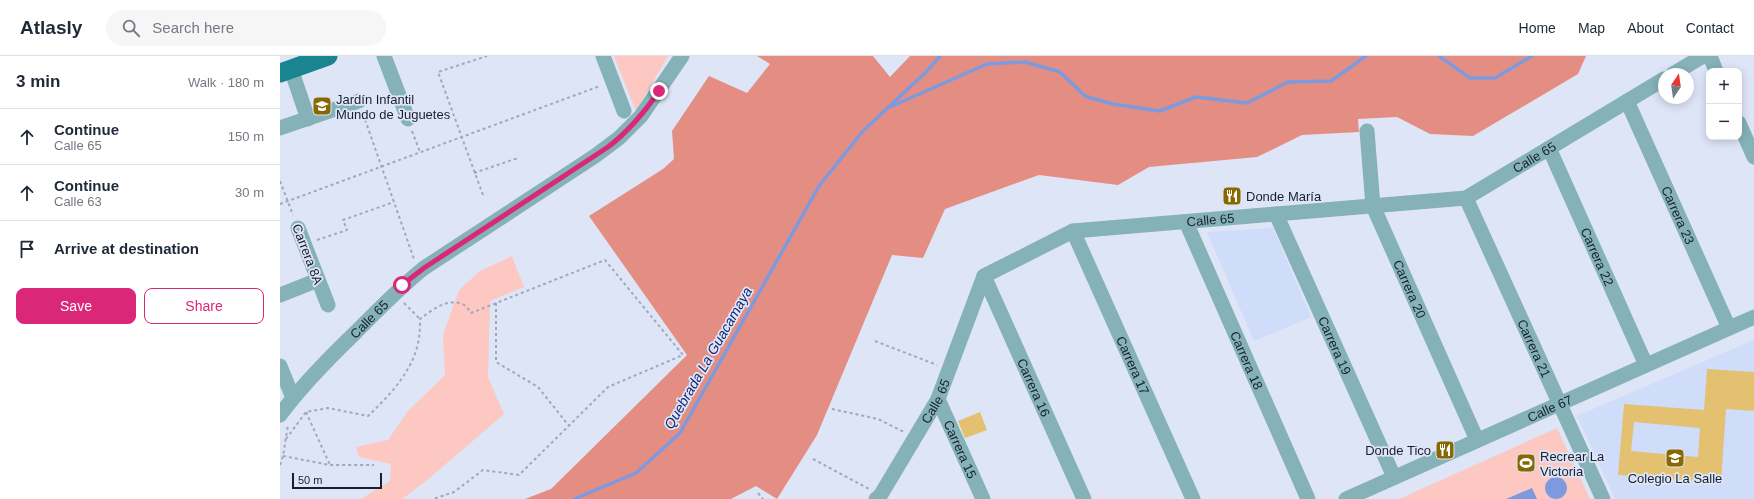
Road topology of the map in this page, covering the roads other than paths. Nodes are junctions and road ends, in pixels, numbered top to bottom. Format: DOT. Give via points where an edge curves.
graph roads {
  1 [pos="328,56"];
  2 [pos="384,56"];
  3 [pos="603,56"];
  4 [pos="682,56"];
  5 [pos="1703,56"];
  6 [pos="1710,56"];
  7 [pos="1683,68"];
  8 [pos="1715,68"];
  9 [pos="285,71"];
  10 [pos="1658,83"];
  11 [pos="359,101"];
  12 [pos="1627,101"];
  13 [pos="624,111"];
  14 [pos="308,119"];
  15 [pos="408,119"];
  16 [pos="280,128"];
  17 [pos="1742,130"];
  18 [pos="1367,131"];
  19 [pos="1549,148"];
  20 [pos="1754,157"];
  21 [pos="1466,198"];
  22 [pos="1373,206"];
  23 [pos="1276,214"];
  24 [pos="1186,222"];
  25 [pos="298,228"];
  26 [pos="1073,231"];
  27 [pos="984,276"];
  28 [pos="318,280"];
  29 [pos="280,295"];
  30 [pos="328,305"];
  31 [pos="1754,317"];
  32 [pos="1729,328"];
  33 [pos="1646,365"];
  34 [pos="280,366"];
  35 [pos="293,398"];
  36 [pos="938,399"];
  37 [pos="1560,403"];
  38 [pos="284,420"];
  39 [pos="1477,440"];
  40 [pos="1394,477"];
  41 [pos="880,498"];
  42 [pos="983,499"];
  43 [pos="1084,499"];
  44 [pos="1193,499"];
  45 [pos="1308,499"];
  46 [pos="1346,499"];
  47 [pos="1603,499"];
  1 -- 9 [label="main road"];
  2 -- 15 [label="street"];
  3 -- 13 [label="street"];
  4 -- 35 [label="street, Calle 65" via="631,128 595,156 424,268 333,354"];
  5 -- 7 [label="street"];
  6 -- 8 [label="street"];
  9 -- 14 [label="street"];
  10 -- 12 [label="street, Calle 65"];
  11 -- 14 [label="street"];
  12 -- 19 [label="street, Calle 65"];
  12 -- 32 [label="street, Carrera 23"];
  14 -- 16 [label="street"];
  17 -- 20 [label="street"];
  18 -- 22 [label="street, Carrera 20"];
  19 -- 21 [label="street, Calle 65"];
  19 -- 33 [label="street, Carrera 22"];
  21 -- 22 [label="street, Calle 65"];
  21 -- 37 [label="street, Carrera 21"];
  22 -- 23 [label="street, Calle 65"];
  22 -- 39 [label="street, Carrera 20"];
  23 -- 24 [label="street, Calle 65"];
  23 -- 40 [label="street, Carrera 19"];
  24 -- 26 [label="street, Calle 65"];
  24 -- 45 [label="street, Carrera 18"];
  25 -- 28 [label="street, Carrera 8A"];
  26 -- 27 [label="street, Calle 65"];
  26 -- 44 [label="street, Carrera 17"];
  27 -- 36 [label="street, Calle 65"];
  27 -- 43 [label="street, Carrera 16"];
  28 -- 29 [label="street"];
  28 -- 30 [label="street, Carrera 8A"];
  31 -- 32 [label="street, Calle 67"];
  32 -- 33 [label="street, Calle 67"];
  33 -- 37 [label="street, Calle 67"];
  34 -- 35 [label="street"];
  35 -- 38 [label="street, Calle 65"];
  36 -- 41 [label="street, Calle 65"];
  36 -- 42 [label="street, Carrera 15"];
  37 -- 39 [label="street, Calle 67"];
  37 -- 47 [label="street, Carrera 21"];
  39 -- 40 [label="street, Calle 67"];
  40 -- 46 [label="street, Calle 67"];
}
